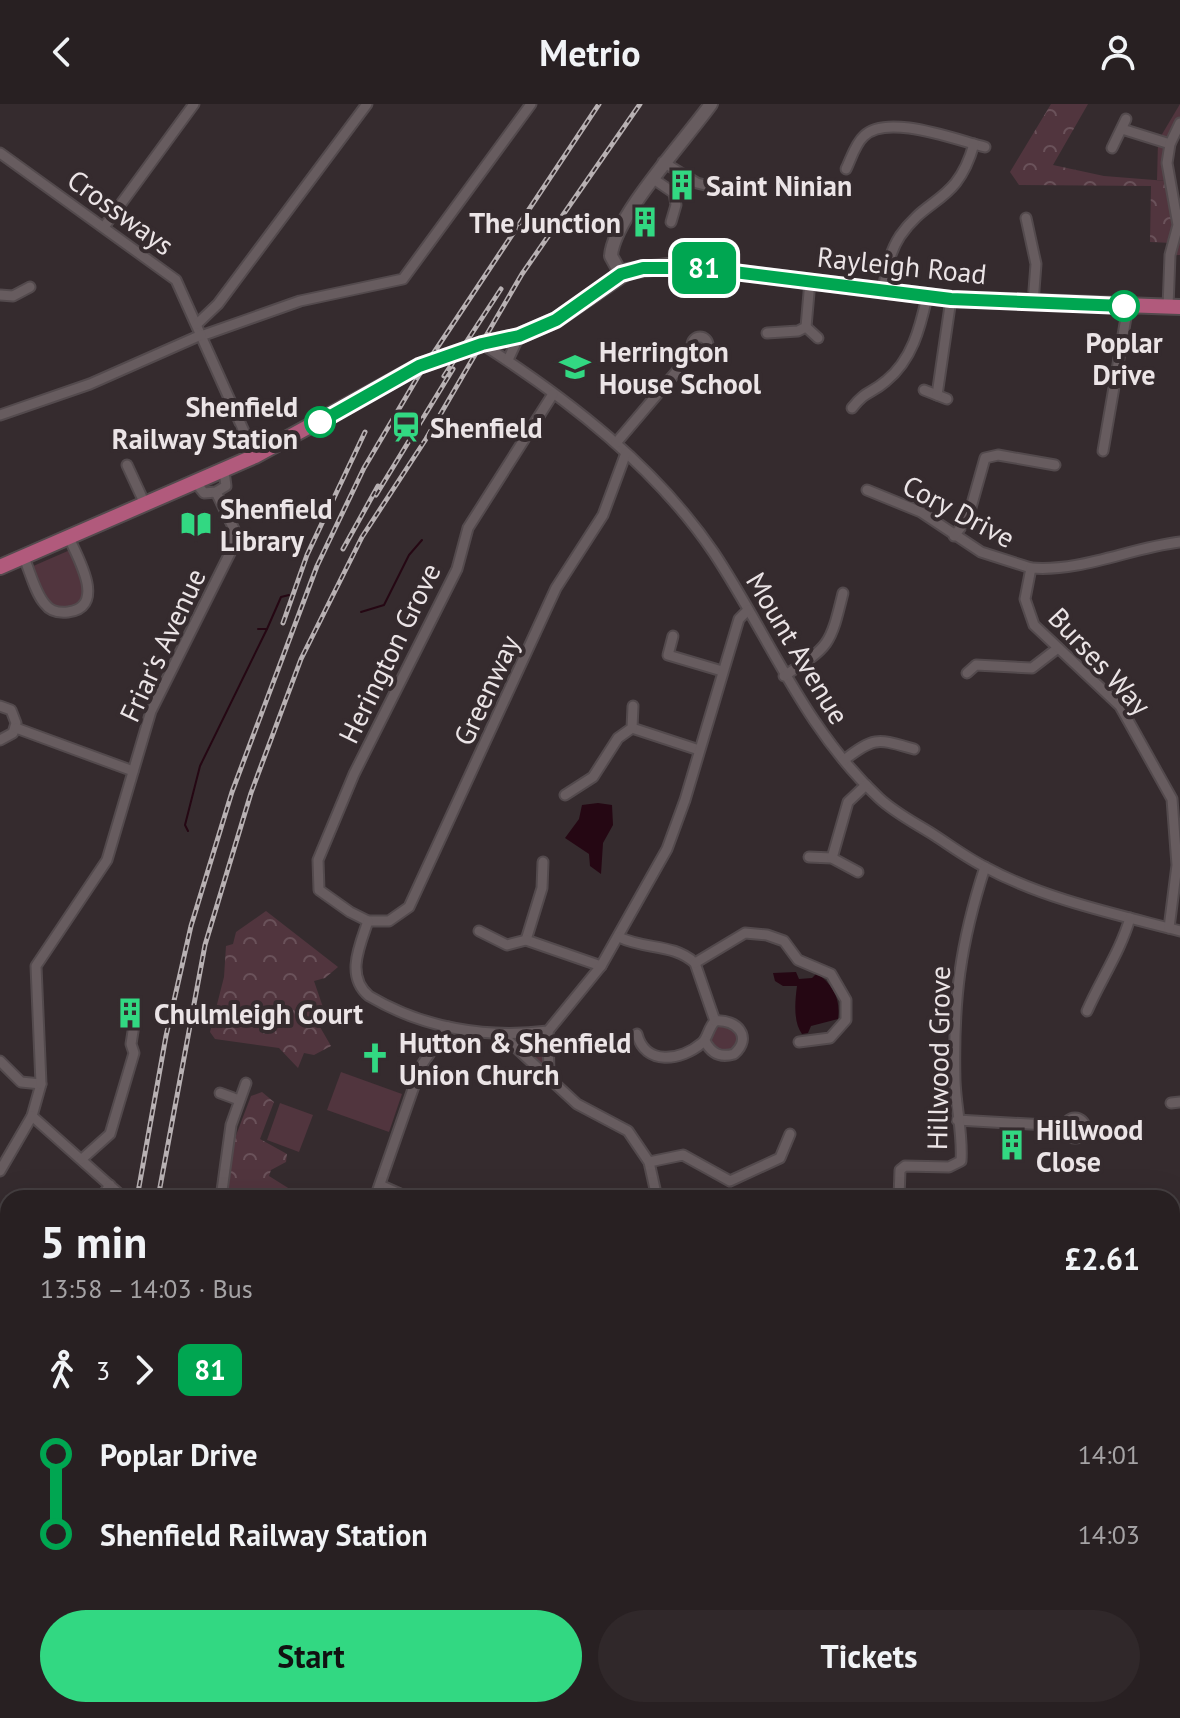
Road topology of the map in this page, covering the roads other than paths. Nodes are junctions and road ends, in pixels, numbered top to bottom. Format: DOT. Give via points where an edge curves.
graph roads {
  1 [pos="194,104"];
  2 [pos="367,104"];
  3 [pos="531,104"];
  4 [pos="711,104"];
  5 [pos="1180,123"];
  6 [pos="974,144"];
  7 [pos="1170,144"];
  8 [pos="985,147"];
  9 [pos="1112,148"];
  10 [pos="0,153"];
  11 [pos="663,162"];
  12 [pos="846,169"];
  13 [pos="655,180"];
  14 [pos="725,190"];
  15 [pos="1178,211"];
  16 [pos="1026,218"];
  17 [pos="671,222"];
  18 [pos="104,227"];
  19 [pos="621,274"];
  20 [pos="810,281"];
  21 [pos="30,287"];
  22 [pos="883,291"];
  23 [pos="0,295"];
  24 [pos="927,297"];
  25 [pos="951,299"];
  26 [pos="1033,303"];
  27 [pos="1128,306"];
  28 [pos="1174,307"];
  29 [pos="197,324"];
  30 [pos="806,327"];
  31 [pos="767,333"];
  32 [pos="201,335"];
  33 [pos="519,336"];
  34 [pos="818,338"];
  35 [pos="482,344"];
  36 [pos="694,351"];
  37 [pos="508,360"];
  38 [pos="924,390"];
  39 [pos="553,394"];
  40 [pos="852,408"];
  41 [pos="0,415"];
  42 [pos="616,443"];
  43 [pos="1103,451"];
  44 [pos="626,453"];
  45 [pos="255,456"];
  46 [pos="127,465"];
  47 [pos="1055,465"];
  48 [pos="224,471"];
  49 [pos="196,483"];
  50 [pos="867,490"];
  51 [pos="216,492"];
  52 [pos="145,504"];
  53 [pos="954,536"];
  54 [pos="69,538"];
  55 [pos="1180,542"];
  56 [pos="24,558"];
  57 [pos="0,567"];
  58 [pos="1031,568"];
  59 [pos="843,593"];
  60 [pos="748,610"];
  61 [pos="673,636"];
  62 [pos="1058,648"];
  63 [pos="722,671"];
  64 [pos="967,673"];
  65 [pos="784,676"];
  66 [pos="0,706"];
  67 [pos="633,706"];
  68 [pos="16,728"];
  69 [pos="632,728"];
  70 [pos="0,740"];
  71 [pos="914,749"];
  72 [pos="699,750"];
  73 [pos="844,760"];
  74 [pos="133,771"];
  75 [pos="866,785"];
  76 [pos="565,795"];
  77 [pos="1176,798"];
  78 [pos="809,857"];
  79 [pos="832,858"];
  80 [pos="543,862"];
  81 [pos="985,867"];
  82 [pos="858,872"];
  83 [pos="1130,918"];
  84 [pos="368,921"];
  85 [pos="1169,928"];
  86 [pos="479,931"];
  87 [pos="1180,931"];
  88 [pos="619,937"];
  89 [pos="526,940"];
  90 [pos="695,963"];
  91 [pos="601,966"];
  92 [pos="1087,1011"];
  93 [pos="715,1021"];
  94 [pos="429,1023"];
  95 [pos="134,1025"];
  96 [pos="448,1027"];
  97 [pos="548,1031"];
  98 [pos="501,1034"];
  99 [pos="637,1034"];
  100 [pos="436,1039"];
  101 [pos="705,1041"];
  102 [pos="799,1042"];
  103 [pos="0,1061"];
  104 [pos="549,1075"];
  105 [pos="246,1083"];
  106 [pos="41,1084"];
  107 [pos="220,1093"];
  108 [pos="239,1100"];
  109 [pos="32,1116"];
  110 [pos="957,1120"];
  111 [pos="1065,1126"];
  112 [pos="790,1134"];
  113 [pos="82,1159"];
  114 [pos="649,1162"];
  115 [pos="0,1171"];
  116 [pos="110,1185"];
  117 [pos="380,1185"];
  118 [pos="107,1190"];
  119 [pos="115,1190"];
  120 [pos="222,1190"];
  121 [pos="378,1190"];
  122 [pos="391,1190"];
  123 [pos="655,1190"];
  124 [pos="899,1190"];
  1 -- 18 [label="street"];
  2 -- 29 [label="street" via="218,304"];
  3 -- 32 [label="street" via="403,279 300,301"];
  4 -- 11 [label="street"];
  5 -- 7 [label="street"];
  6 -- 8 [label="street"];
  6 -- 12 [label="street" via="881,126 860,139"];
  6 -- 22 [label="street" via="959,183 902,233 890,256"];
  7 -- 9 [label="street" via="1124,124"];
  7 -- 15 [label="street" via="1167,181"];
  10 -- 18 [label="street, Crossways"];
  11 -- 13 [label="street"];
  11 -- 14 [label="street" via="697,183"];
  13 -- 17 [label="street" via="674,193"];
  13 -- 19 [label="street" via="612,245 611,256"];
  15 -- 28 [label="street" via="1170,255"];
  16 -- 26 [label="street" via="1025,236 1037,274"];
  18 -- 29 [label="street, Crossways" via="172,275"];
  19 -- 20 [label="main road, Rayleigh Road" via="668,266"];
  19 -- 33 [label="main road" via="556,320"];
  20 -- 22 [label="main road, Rayleigh Road"];
  20 -- 30 [label="street"];
  21 -- 23 [label="street" via="13,296"];
  22 -- 24 [label="main road, Rayleigh Road"];
  24 -- 25 [label="main road, Rayleigh Road"];
  24 -- 40 [label="street" via="906,360"];
  25 -- 26 [label="main road, Rayleigh Road"];
  25 -- 38 [label="street" via="942,397"];
  26 -- 27 [label="main road, Rayleigh Road"];
  27 -- 28 [label="main road, Rayleigh Road"];
  27 -- 43 [label="street"];
  29 -- 32 [label="street, Crossways"];
  30 -- 31 [label="street"];
  30 -- 34 [label="street"];
  32 -- 41 [label="street" via="90,384"];
  32 -- 45 [label="street, Crossways"];
  33 -- 35 [label="main road"];
  33 -- 37 [label="street"];
  35 -- 37 [label="street, Mount Avenue"];
  35 -- 45 [label="main road" via="389,381"];
  36 -- 42 [label="street"];
  37 -- 39 [label="street, Mount Avenue"];
  39 -- 42 [label="street, Mount Avenue"];
  39 -- 84 [label="street, Herington Grove" via="468,528 457,569 360,760 318,860 319,890 325,898"];
  42 -- 44 [label="street, Mount Avenue"];
  44 -- 60 [label="street, Mount Avenue" via="694,525"];
  44 -- 84 [label="street, Greenway" via="603,515 556,588 409,907 389,921"];
  45 -- 48 [label="main road"];
  46 -- 52 [label="street"];
  47 -- 53 [label="street" via="998,455 985,458 968,518"];
  48 -- 49 [label="main road"];
  48 -- 51 [label="street" via="226,486"];
  49 -- 51 [label="street" via="204,493"];
  49 -- 52 [label="main road"];
  50 -- 53 [label="street, Cory Drive" via="921,512"];
  51 -- 74 [label="street, Friar's Avenue" via="234,529 232,549 151,711"];
  52 -- 54 [label="main road"];
  53 -- 58 [label="street, Cory Drive" via="993,557"];
  54 -- 56 [label="main road"];
  54 -- 56 [label="street" via="89,584 84,603 76,610 53,611 44,604"];
  55 -- 58 [label="street, Burses Way" via="1070,568"];
  56 -- 57 [label="main road"];
  58 -- 62 [label="street, Burses Way" via="1025,606 1034,625"];
  59 -- 65 [label="street" via="832,639"];
  60 -- 63 [label="street" via="739,619"];
  60 -- 65 [label="street, Mount Avenue"];
  61 -- 63 [label="street" via="668,655"];
  62 -- 64 [label="street" via="1032,668 973,660"];
  62 -- 77 [label="street, Burses Way" via="1120,706"];
  63 -- 72 [label="street"];
  65 -- 73 [label="street, Mount Avenue"];
  66 -- 68 [label="street" via="14,714"];
  67 -- 69 [label="street"];
  68 -- 70 [label="street"];
  68 -- 74 [label="street"];
  69 -- 72 [label="street"];
  69 -- 76 [label="street" via="618,738 593,777"];
  71 -- 73 [label="street" via="870,740"];
  72 -- 88 [label="street" via="667,849"];
  73 -- 75 [label="street, Mount Avenue"];
  74 -- 106 [label="street, Friar's Avenue" via="107,860 36,966"];
  75 -- 79 [label="street" via="848,802"];
  75 -- 81 [label="street, Mount Avenue" via="893,809"];
  77 -- 85 [label="street, Burses Way" via="1177,865"];
  78 -- 79 [label="street"];
  79 -- 82 [label="street"];
  80 -- 89 [label="street" via="542,888"];
  81 -- 83 [label="street, Mount Avenue"];
  81 -- 110 [label="street, Hillwood Grove" via="960,959 955,1009"];
  83 -- 85 [label="street, Mount Avenue"];
  83 -- 92 [label="street" via="1120,952 1103,974"];
  84 -- 94 [label="street" via="355,972 362,990"];
  85 -- 87 [label="street, Mount Avenue"];
  86 -- 89 [label="street" via="507,945"];
  88 -- 90 [label="street" via="676,949"];
  88 -- 91 [label="street"];
  89 -- 91 [label="street"];
  90 -- 93 [label="street"];
  90 -- 102 [label="street" via="745,933 756,932 778,939 798,960 831,974 846,1000 846,1020 837,1034"];
  91 -- 97 [label="street"];
  93 -- 101 [label="street"];
  93 -- 101 [label="street" via="738,1026 742,1044 734,1054 723,1056"];
  94 -- 96 [label="street"];
  94 -- 100 [label="street"];
  95 -- 113 [label="street" via="134,1053 110,1134"];
  96 -- 98 [label="street"];
  96 -- 100 [label="street"];
  97 -- 98 [label="street"];
  97 -- 104 [label="street"];
  98 -- 104 [label="street"];
  99 -- 101 [label="street" via="646,1052 660,1057 684,1053"];
  100 -- 117 [label="street" via="421,1066"];
  103 -- 106 [label="street" via="21,1082"];
  104 -- 114 [label="street" via="586,1110 628,1131"];
  105 -- 108 [label="street"];
  106 -- 109 [label="street, Friar's Avenue"];
  107 -- 108 [label="street"];
  108 -- 120 [label="street"];
  109 -- 113 [label="street"];
  109 -- 115 [label="street, Friar's Avenue"];
  110 -- 111 [label="street"];
  110 -- 124 [label="street, Hillwood Grove" via="961,1161 949,1167 905,1166"];
  112 -- 114 [label="street" via="780,1158 735,1180 683,1155"];
  113 -- 116 [label="street"];
  114 -- 123 [label="street"];
  116 -- 118 [label="street"];
  116 -- 119 [label="street"];
  117 -- 121 [label="street"];
  117 -- 122 [label="street"];
}
